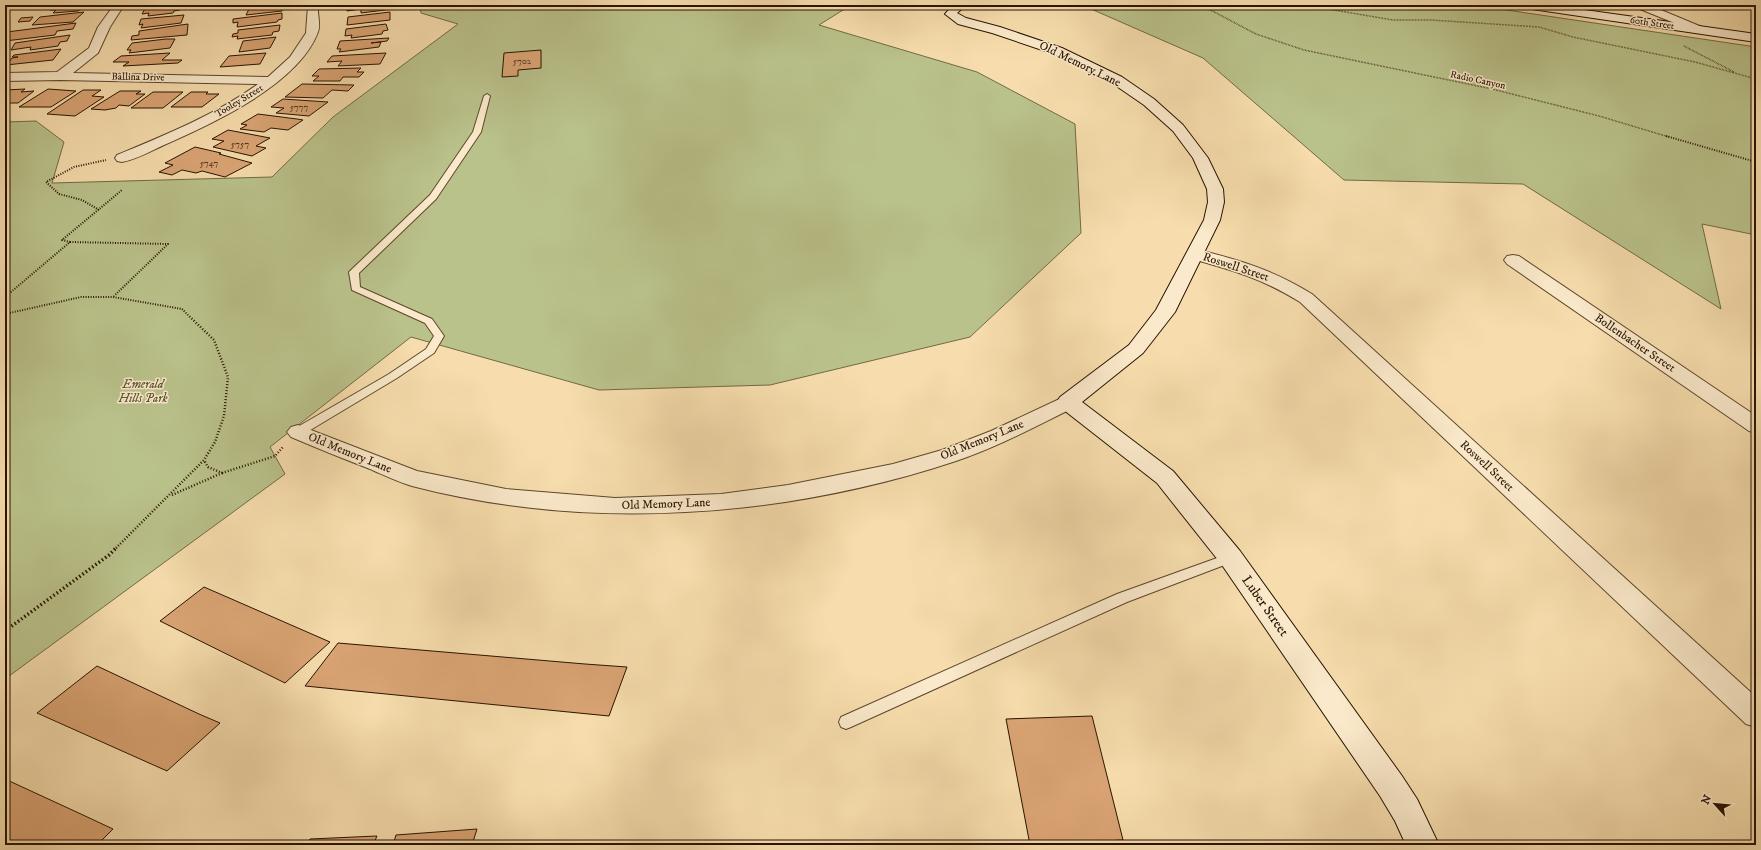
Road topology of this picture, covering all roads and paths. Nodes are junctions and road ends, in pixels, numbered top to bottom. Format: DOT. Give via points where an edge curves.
graph roads {
  1 [pos="119,5"];
  2 [pos="313,5"];
  3 [pos="960,5"];
  4 [pos="1201,5"];
  5 [pos="1304,5"];
  6 [pos="1525,5"];
  7 [pos="1639,5"];
  8 [pos="1698,30"];
  9 [pos="1756,38"];
  10 [pos="1680,44"];
  11 [pos="1740,75"];
  12 [pos="60,76"];
  13 [pos="5,77"];
  14 [pos="1756,79"];
  15 [pos="272,81"];
  16 [pos="487,96"];
  17 [pos="122,158"];
  18 [pos="1756,162"];
  19 [pos="122,190"];
  20 [pos="99,210"];
  21 [pos="70,242"];
  22 [pos="1195,254"];
  23 [pos="1513,260"];
  24 [pos="5,296"];
  25 [pos="113,296"];
  26 [pos="5,314"];
  27 [pos="1068,402"];
  28 [pos="1756,426"];
  29 [pos="298,432"];
  30 [pos="204,460"];
  31 [pos="222,473"];
  32 [pos="170,496"];
  33 [pos="1231,558"];
  34 [pos="5,631"];
  35 [pos="1752,706"];
  36 [pos="846,722"];
  37 [pos="1423,845"];
  1 -- 12 [label="street" via="104,27 94,50"];
  2 -- 15 [label="street, Tooley Street" via="313,29 302,51"];
  3 -- 22 [label="street, Old Memory Lane" via="951,14 962,21 1030,40 1091,66 1149,102 1178,128 1200,158 1215,189 1216,202 1212,220"];
  4 -- 18 [label="path, Radio Canyon" via="1256,34 1304,50 1492,89 1599,116"];
  5 -- 11 [label="path" via="1393,20 1539,27 1573,37 1695,62"];
  6 -- 8 [label="street, 60th Street"];
  7 -- 8 [label="street"];
  8 -- 9 [label="street, 60th Street"];
  10 -- 11 [label="path"];
  11 -- 14 [label="path"];
  12 -- 13 [label="street, Ballina Drive"];
  12 -- 15 [label="street, Ballina Drive"];
  15 -- 17 [label="street, Tooley Street" via="191,128"];
  16 -- 29 [label="lane" via="478,132 433,197 354,272 354,288 429,320 439,336 430,351 394,376"];
  17 -- 20 [label="path" via="84,162 46,182 59,194 82,200"];
  19 -- 20 [label="path"];
  20 -- 21 [label="path" via="62,240"];
  21 -- 24 [label="path"];
  21 -- 25 [label="path" via="168,244"];
  22 -- 27 [label="street, Old Memory Lane" via="1165,312 1136,350"];
  22 -- 35 [label="street, Roswell Street" via="1249,269 1280,282 1306,298"];
  23 -- 28 [label="street, Bollenbacher Street"];
  25 -- 26 [label="path" via="81,297"];
  25 -- 30 [label="path" via="182,309 214,340 228,377 224,416 215,442"];
  27 -- 29 [label="street, Old Memory Lane" via="999,436 950,455 894,472 788,493 714,502 614,506 506,498 413,478"];
  27 -- 33 [label="street, Luber Street" via="1165,477"];
  29 -- 31 [label="path" via="275,456"];
  30 -- 31 [label="path" via="208,467"];
  30 -- 32 [label="path"];
  31 -- 32 [label="path"];
  32 -- 34 [label="path" via="109,555"];
  33 -- 36 [label="lane" via="1122,598"];
  33 -- 37 [label="street, Luber Street" via="1391,786"];
}
